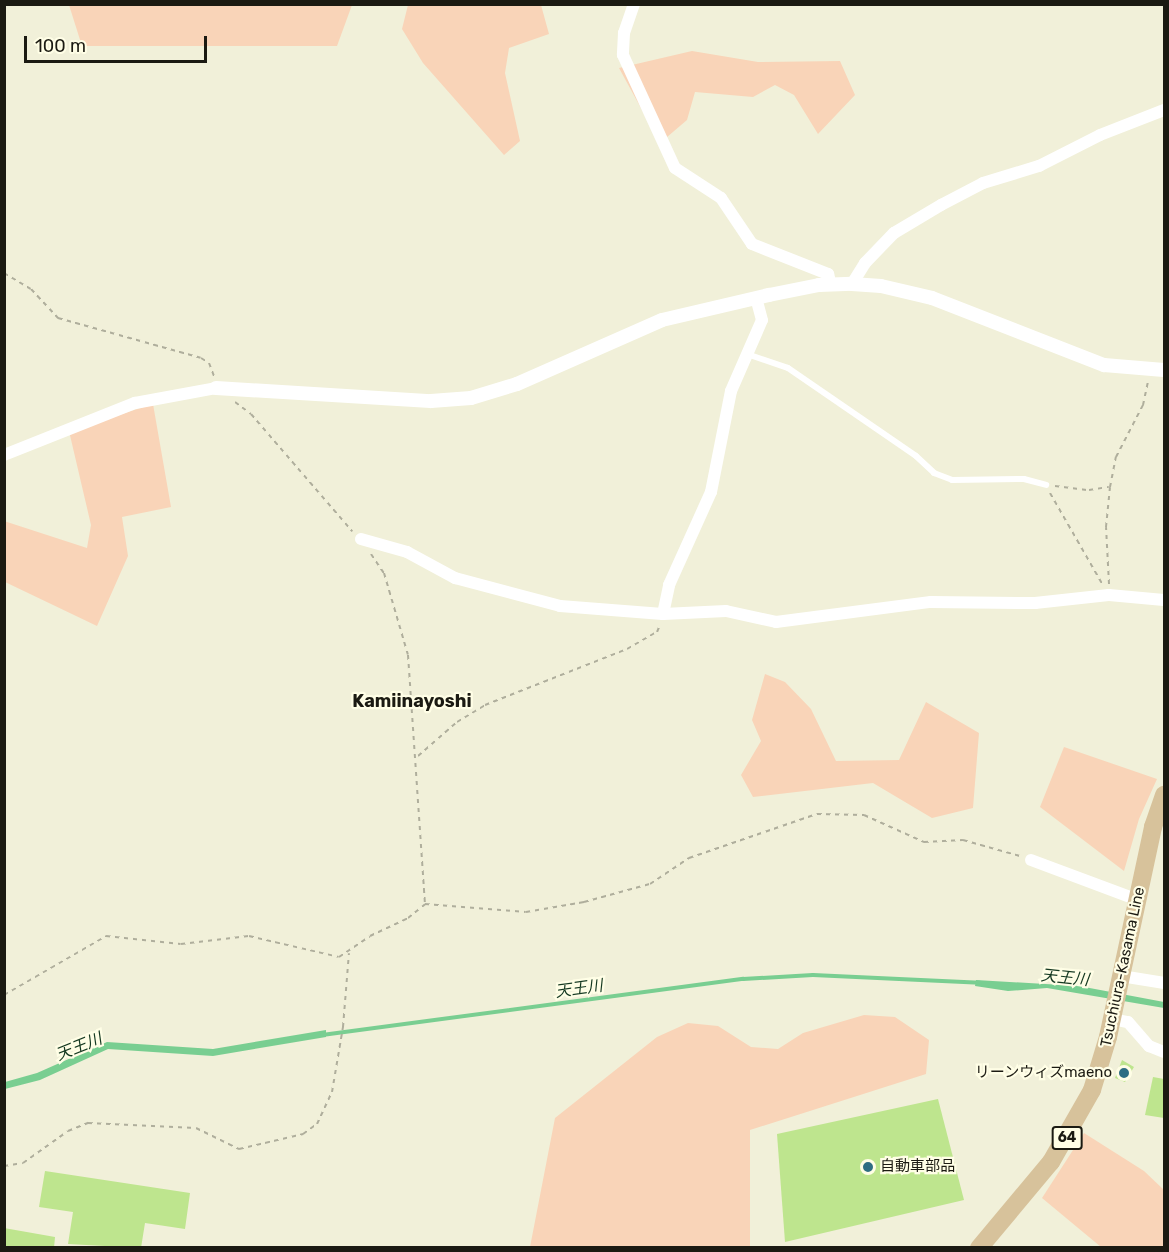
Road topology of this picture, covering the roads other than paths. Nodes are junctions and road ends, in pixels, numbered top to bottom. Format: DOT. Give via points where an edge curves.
graph roads {
  1 [pos="634,4"];
  2 [pos="1164,110"];
  3 [pos="852,284"];
  4 [pos="831,285"];
  5 [pos="756,298"];
  6 [pos="747,354"];
  7 [pos="1164,370"];
  8 [pos="216,388"];
  9 [pos="4,455"];
  10 [pos="1046,485"];
  11 [pos="361,539"];
  12 [pos="1164,600"];
  13 [pos="663,614"];
  14 [pos="1164,795"];
  15 [pos="1031,860"];
  16 [pos="1138,900"];
  17 [pos="1119,981"];
  18 [pos="1164,983"];
  19 [pos="1113,1013"];
  20 [pos="1164,1052"];
  21 [pos="979,1248"];
  1 -- 4 [label="street" via="624,33 623,55 675,168 721,198 752,244 828,274"];
  2 -- 3 [label="street" via="1100,135 1039,166 983,183 941,205 894,234 865,263"];
  3 -- 4 [label="street"];
  3 -- 7 [label="street" via="881,286 932,298 1089,360"];
  4 -- 5 [label="street"];
  5 -- 6 [label="street" via="762,320"];
  5 -- 8 [label="street" via="662,320 517,384 471,398 431,401"];
  6 -- 10 [label="lane" via="788,368 916,456 934,473 952,480 1024,479"];
  6 -- 13 [label="street" via="731,391 711,492 669,585"];
  8 -- 9 [label="street" via="135,403"];
  11 -- 13 [label="street" via="407,552 455,578 560,606"];
  12 -- 13 [label="street" via="1109,596 1035,603 932,602 776,622 726,611"];
  14 -- 16 [label="main road, Tsuchiura-Kasama Line / 64"];
  15 -- 16 [label="street"];
  16 -- 17 [label="main road, Tsuchiura-Kasama Line / 64"];
  17 -- 18 [label="street"];
  17 -- 19 [label="main road, Tsuchiura-Kasama Line / 64"];
  19 -- 20 [label="street" via="1128,1022 1149,1046"];
  19 -- 21 [label="main road, Tsuchiura-Kasama Line / 64" via="1095,1082 1070,1135"];
}
